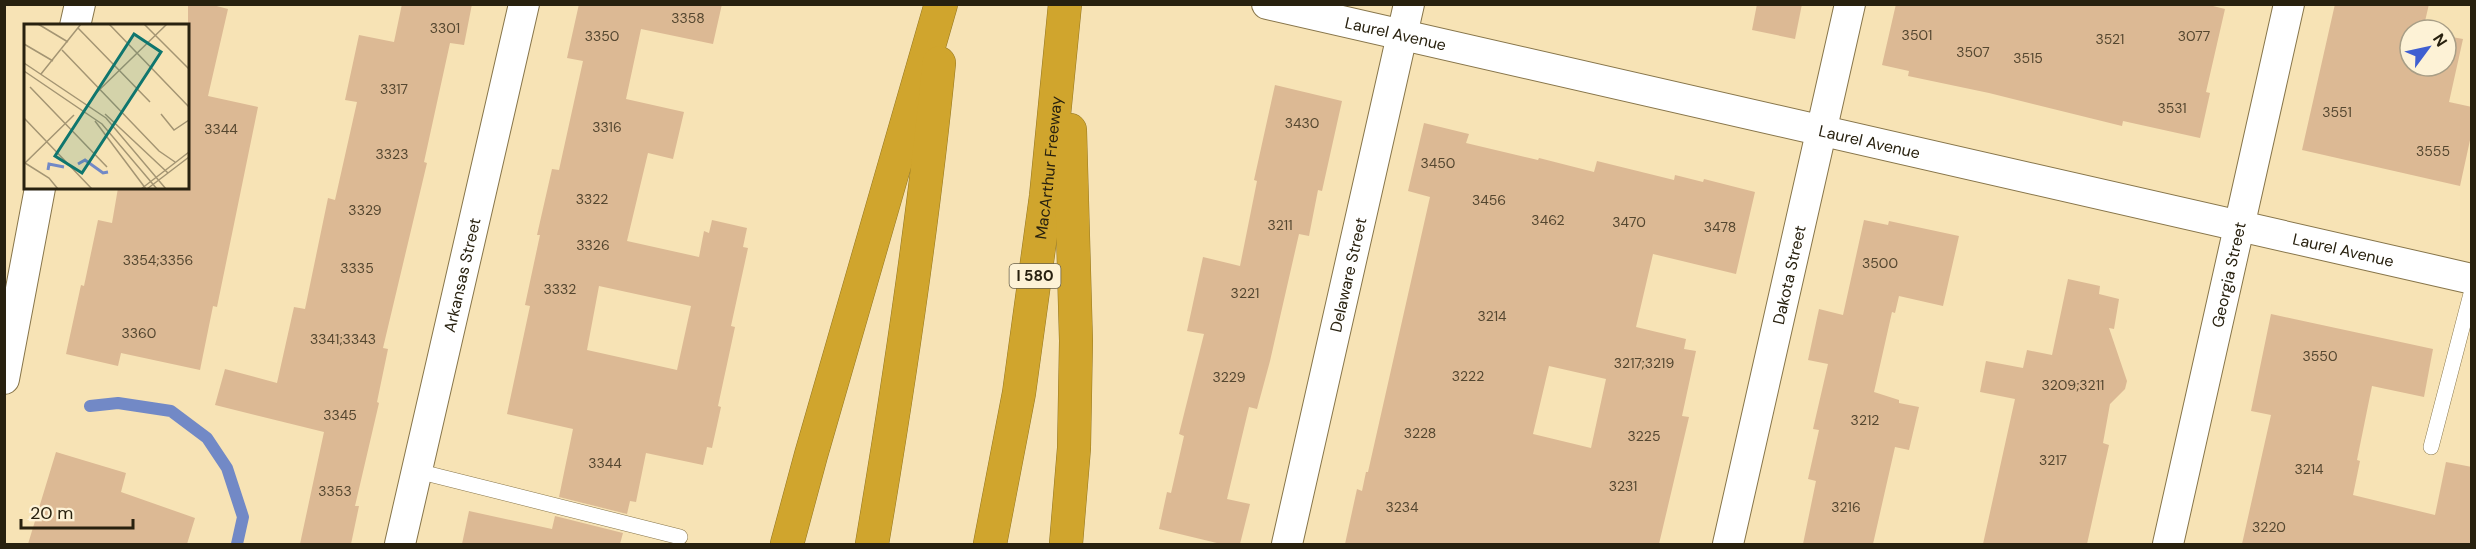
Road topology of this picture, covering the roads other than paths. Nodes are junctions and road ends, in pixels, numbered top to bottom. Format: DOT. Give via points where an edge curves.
graph roads {
  1 [pos="80,4"];
  2 [pos="524,4"];
  3 [pos="940,4"];
  4 [pos="945,4"];
  5 [pos="1066,4"];
  6 [pos="1267,4"];
  7 [pos="1409,4"];
  8 [pos="1850,4"];
  9 [pos="2289,4"];
  10 [pos="75,24"];
  11 [pos="1402,34"];
  12 [pos="1822,130"];
  13 [pos="40,189"];
  14 [pos="2239,227"];
  15 [pos="2472,279"];
  16 [pos="2472,291"];
  17 [pos="4,379"];
  18 [pos="2431,447"];
  19 [pos="417,471"];
  20 [pos="680,537"];
  21 [pos="400,544"];
  22 [pos="787,544"];
  23 [pos="872,544"];
  24 [pos="990,544"];
  25 [pos="1066,544"];
  26 [pos="1287,544"];
  27 [pos="1728,544"];
  28 [pos="2168,544"];
  1 -- 10 [label="street"];
  2 -- 19 [label="street, Arkansas Street"];
  3 -- 22 [label="highway"];
  4 -- 23 [label="highway" via="901,374"];
  5 -- 24 [label="highway, MacArthur Freeway / I 580" via="1046,196 1019,393"];
  5 -- 25 [label="highway" via="1076,342 1074,448"];
  6 -- 11 [label="street, Laurel Avenue"];
  7 -- 11 [label="street, Delaware Street"];
  8 -- 12 [label="street, Dakota Street"];
  9 -- 14 [label="street, Georgia Street"];
  11 -- 12 [label="street, Laurel Avenue"];
  11 -- 26 [label="street, Delaware Street"];
  12 -- 14 [label="street, Laurel Avenue"];
  12 -- 27 [label="street, Dakota Street"];
  13 -- 17 [label="street"];
  14 -- 15 [label="street, Laurel Avenue"];
  14 -- 28 [label="street, Georgia Street"];
  16 -- 18 [label="lane"];
  19 -- 20 [label="lane"];
  19 -- 21 [label="street, Arkansas Street"];
}
